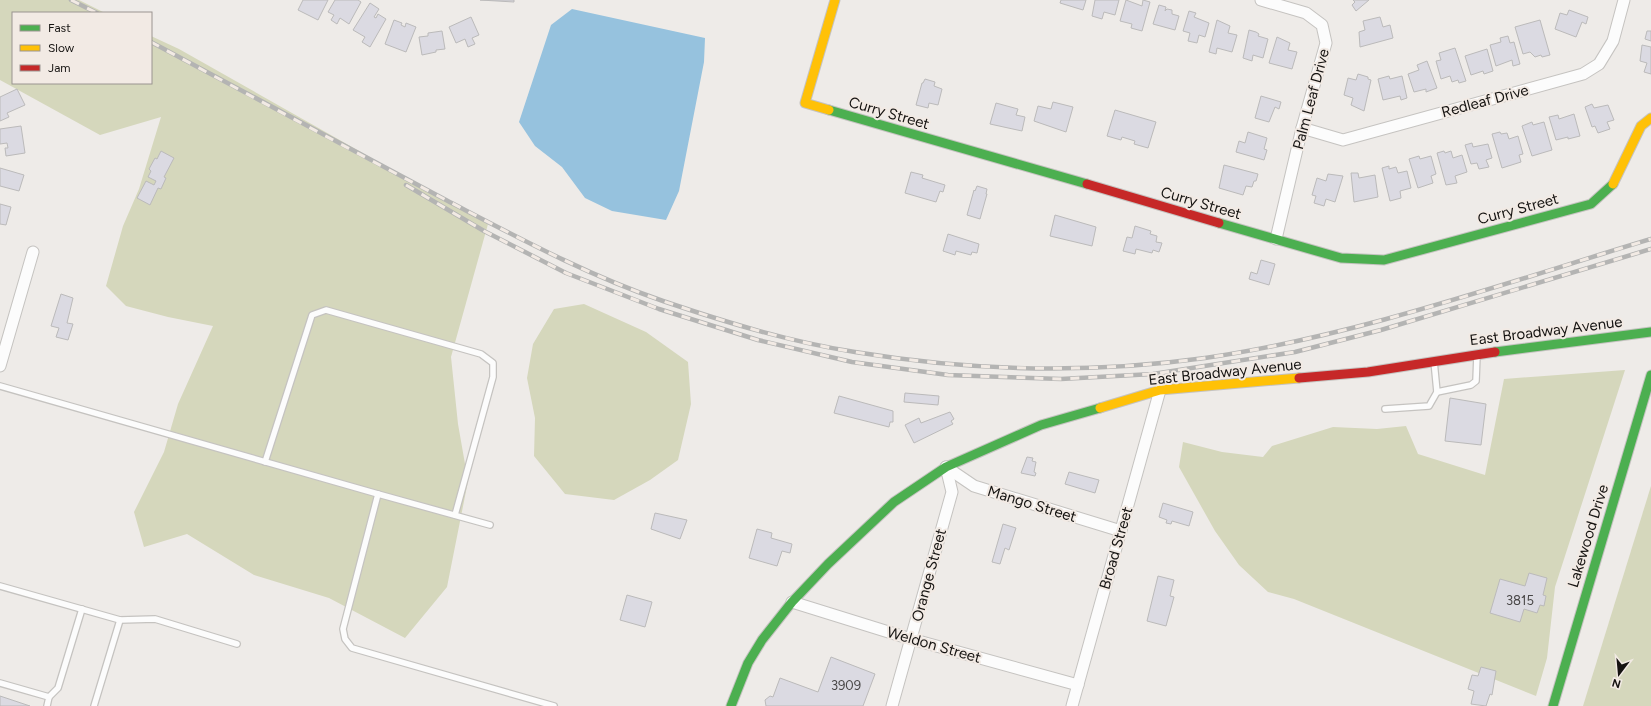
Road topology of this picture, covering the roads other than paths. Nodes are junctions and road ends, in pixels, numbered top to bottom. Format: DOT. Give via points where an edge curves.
graph roads {
  1 [pos="835,0"];
  2 [pos="1261,0"];
  3 [pos="1624,0"];
  4 [pos="1651,118"];
  5 [pos="1302,128"];
  6 [pos="1276,239"];
  7 [pos="33,252"];
  8 [pos="1651,332"];
  9 [pos="1477,354"];
  10 [pos="1434,361"];
  11 [pos="0,366"];
  12 [pos="1651,375"];
  13 [pos="0,386"];
  14 [pos="1160,390"];
  15 [pos="1437,392"];
  16 [pos="1385,409"];
  17 [pos="266,462"];
  18 [pos="946,467"];
  19 [pos="378,494"];
  20 [pos="455,515"];
  21 [pos="490,525"];
  22 [pos="1121,531"];
  23 [pos="0,586"];
  24 [pos="792,602"];
  25 [pos="82,609"];
  26 [pos="120,620"];
  27 [pos="911,639"];
  28 [pos="237,644"];
  29 [pos="0,683"];
  30 [pos="1078,685"];
  31 [pos="49,697"];
  32 [pos="47,706"];
  33 [pos="94,706"];
  34 [pos="554,706"];
  35 [pos="731,706"];
  36 [pos="892,706"];
  37 [pos="1072,706"];
  38 [pos="1553,706"];
  1 -- 6 [label="street, Curry Street" via="805,103"];
  2 -- 5 [label="street, Palm Leaf Drive" via="1306,13 1322,25 1326,43"];
  3 -- 5 [label="street, Redleaf Drive" via="1613,41 1599,64 1583,74 1343,140"];
  4 -- 6 [label="street, Curry Street" via="1640,126 1613,184 1591,204 1384,260 1341,258"];
  5 -- 6 [label="street, Palm Leaf Drive"];
  7 -- 11 [label="street"];
  8 -- 9 [label="street, East Broadway Avenue"];
  9 -- 10 [label="street, East Broadway Avenue"];
  9 -- 15 [label="lane" via="1476,381 1471,385"];
  10 -- 14 [label="street, East Broadway Avenue" via="1368,372"];
  10 -- 15 [label="lane"];
  12 -- 38 [label="street, Lakewood Drive"];
  13 -- 17 [label="lane"];
  14 -- 18 [label="street, East Broadway Avenue" via="1041,425"];
  14 -- 22 [label="street, Broad Street"];
  15 -- 16 [label="lane" via="1429,406"];
  17 -- 19 [label="lane"];
  17 -- 20 [label="lane" via="312,315 326,310 482,354 493,363 493,377"];
  18 -- 22 [label="street, Mango Street" via="974,486"];
  18 -- 24 [label="street, East Broadway Avenue" via="894,502"];
  18 -- 27 [label="street, Orange Street" via="952,492"];
  19 -- 20 [label="lane"];
  19 -- 34 [label="lane" via="343,629 345,639 352,648"];
  20 -- 21 [label="lane"];
  22 -- 30 [label="street, Broad Street"];
  23 -- 25 [label="lane"];
  24 -- 27 [label="street, Weldon Street"];
  24 -- 35 [label="street, East Broadway Avenue" via="762,640 748,663"];
  25 -- 26 [label="lane"];
  25 -- 31 [label="lane" via="58,688"];
  26 -- 28 [label="lane" via="155,619"];
  26 -- 33 [label="lane"];
  27 -- 30 [label="street, Weldon Street"];
  27 -- 36 [label="street, Orange Street"];
  29 -- 31 [label="lane"];
  30 -- 37 [label="street, Broad Street"];
  31 -- 32 [label="lane"];
}
